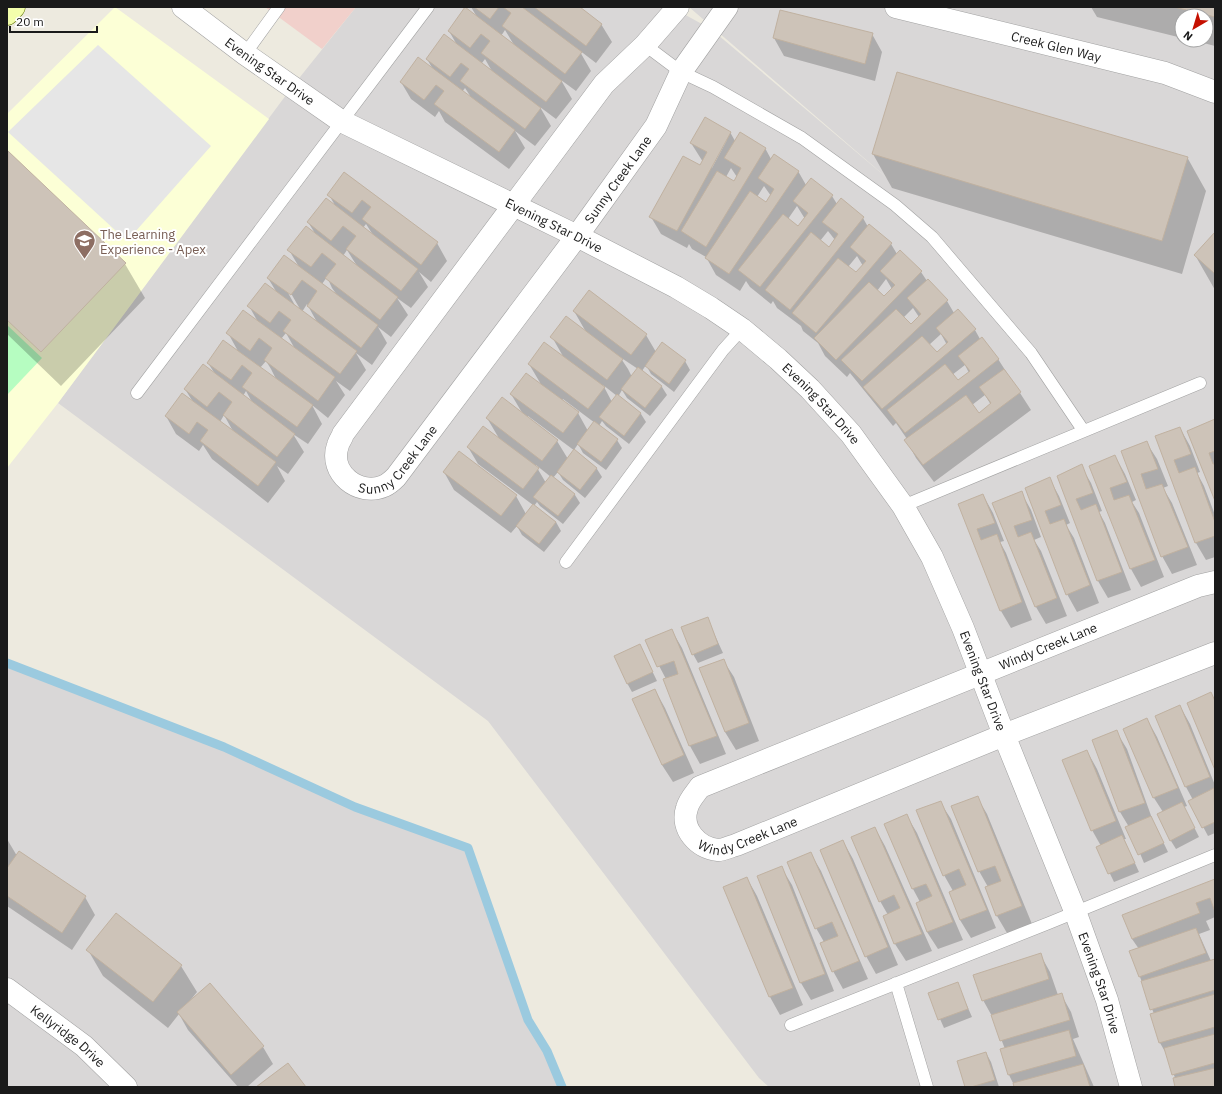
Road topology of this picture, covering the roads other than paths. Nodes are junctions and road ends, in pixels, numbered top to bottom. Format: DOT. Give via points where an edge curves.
graph roads {
  1 [pos="14,7"];
  2 [pos="183,7"];
  3 [pos="279,7"];
  4 [pos="428,7"];
  5 [pos="678,7"];
  6 [pos="727,7"];
  7 [pos="896,7"];
  8 [pos="7,14"];
  9 [pos="645,46"];
  10 [pos="245,54"];
  11 [pos="681,72"];
  12 [pos="1215,92"];
  13 [pos="341,121"];
  14 [pos="515,205"];
  15 [pos="577,236"];
  16 [pos="742,329"];
  17 [pos="1200,384"];
  18 [pos="137,394"];
  19 [pos="1083,430"];
  20 [pos="903,506"];
  21 [pos="566,562"];
  22 [pos="1215,582"];
  23 [pos="1215,653"];
  24 [pos="980,673"];
  25 [pos="1004,735"];
  26 [pos="1215,855"];
  27 [pos="1075,911"];
  28 [pos="896,983"];
  29 [pos="7,989"];
  30 [pos="791,1025"];
  31 [pos="126,1087"];
  32 [pos="927,1087"];
  33 [pos="1131,1087"];
  1 -- 8 [label="main road"];
  2 -- 10 [label="street, Evening Star Drive"];
  3 -- 10 [label="lane"];
  4 -- 13 [label="lane"];
  5 -- 9 [label="street, Sunny Creek Lane"];
  6 -- 11 [label="street, Sunny Creek Lane"];
  7 -- 12 [label="street, Creek Glen Way" via="1165,73"];
  9 -- 11 [label="lane"];
  9 -- 14 [label="street, Sunny Creek Lane" via="604,84"];
  10 -- 13 [label="street, Evening Star Drive"];
  11 -- 15 [label="street, Sunny Creek Lane" via="656,126"];
  11 -- 19 [label="lane" via="713,87 802,138 889,200 932,237 1031,353"];
  13 -- 14 [label="street, Evening Star Drive"];
  13 -- 18 [label="lane"];
  14 -- 15 [label="street, Evening Star Drive"];
  14 -- 15 [label="street, Sunny Creek Lane" via="343,434 337,446 339,469 347,480 359,488 371,490 385,486 396,477"];
  15 -- 16 [label="street, Evening Star Drive" via="676,287"];
  16 -- 20 [label="street, Evening Star Drive" via="778,359 851,434"];
  16 -- 21 [label="lane" via="723,350"];
  17 -- 19 [label="lane"];
  19 -- 20 [label="lane"];
  20 -- 24 [label="street, Evening Star Drive" via="932,557"];
  22 -- 24 [label="street, Windy Creek Lane" via="1198,586"];
  23 -- 25 [label="street, Windy Creek Lane"];
  24 -- 25 [label="street, Evening Star Drive"];
  24 -- 25 [label="street, Windy Creek Lane" via="700,787 686,810 689,832 698,842 719,850"];
  25 -- 27 [label="street, Evening Star Drive"];
  26 -- 27 [label="lane"];
  27 -- 28 [label="lane"];
  27 -- 33 [label="street, Evening Star Drive" via="1107,1000"];
  28 -- 30 [label="lane"];
  28 -- 32 [label="lane"];
  29 -- 31 [label="street, Kellyridge Drive" via="84,1046"];
}
